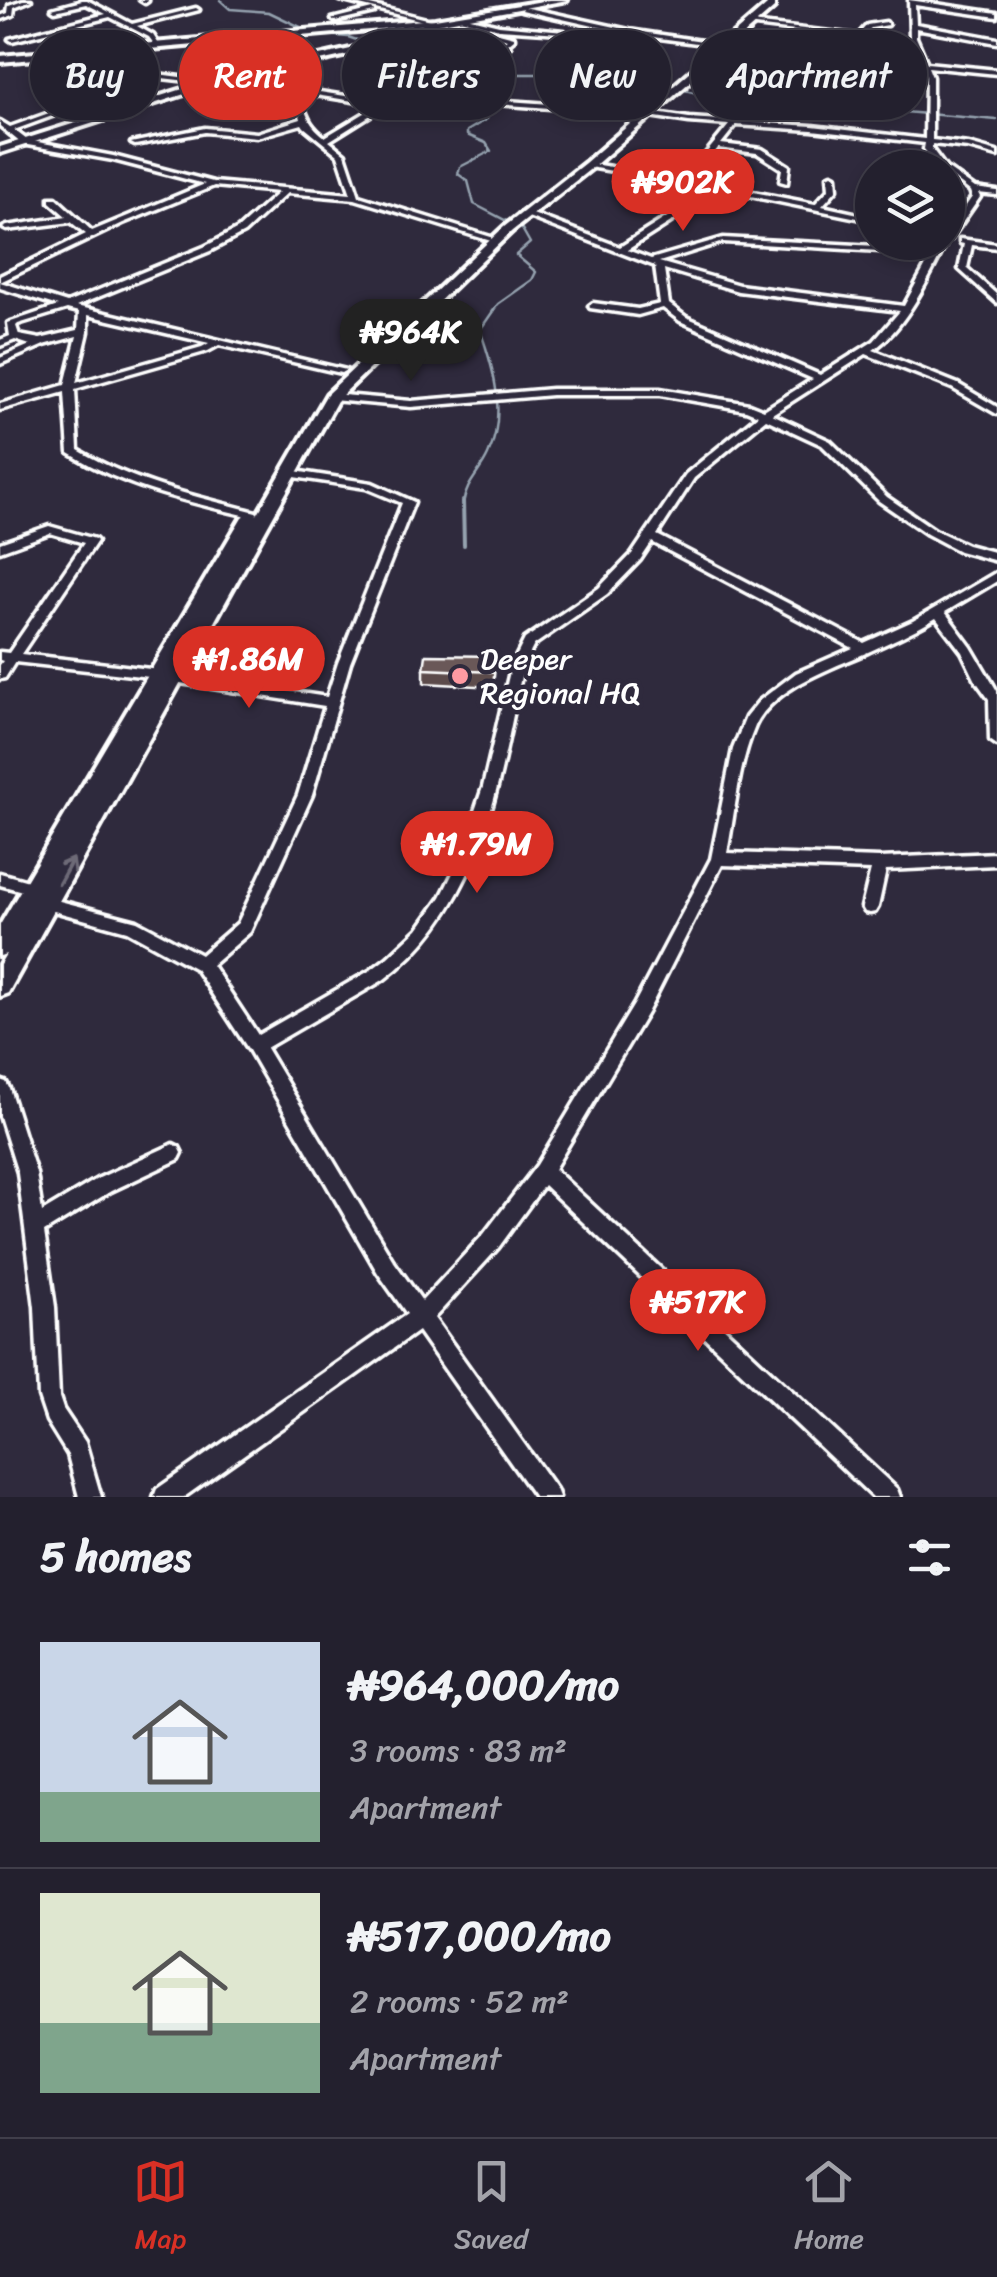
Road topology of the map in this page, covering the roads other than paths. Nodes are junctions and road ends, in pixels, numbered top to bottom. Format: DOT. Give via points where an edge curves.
graph roads {
  1 [pos="28,0"];
  2 [pos="343,0"];
  3 [pos="563,0"];
  4 [pos="766,0"];
  5 [pos="85,1"];
  6 [pos="913,2"];
  7 [pos="524,9"];
  8 [pos="55,10"];
  9 [pos="196,10"];
  10 [pos="377,10"];
  11 [pos="997,14"];
  12 [pos="110,15"];
  13 [pos="0,18"];
  14 [pos="462,18"];
  15 [pos="335,20"];
  16 [pos="435,22"];
  17 [pos="886,24"];
  18 [pos="134,25"];
  19 [pos="486,25"];
  20 [pos="915,26"];
  21 [pos="142,30"];
  22 [pos="482,30"];
  23 [pos="548,30"];
  24 [pos="621,30"];
  25 [pos="742,30"];
  26 [pos="866,30"];
  27 [pos="915,30"];
  28 [pos="12,39"];
  29 [pos="997,41"];
  30 [pos="159,46"];
  31 [pos="30,56"];
  32 [pos="0,58"];
  33 [pos="322,58"];
  34 [pos="927,65"];
  35 [pos="691,70"];
  36 [pos="691,72"];
  37 [pos="997,72"];
  38 [pos="672,87"];
  39 [pos="179,93"];
  40 [pos="927,108"];
  41 [pos="671,116"];
  42 [pos="36,120"];
  43 [pos="303,120"];
  44 [pos="358,120"];
  45 [pos="634,120"];
  46 [pos="635,120"];
  47 [pos="0,123"];
  48 [pos="734,123"];
  49 [pos="8,130"];
  50 [pos="324,141"];
  51 [pos="928,141"];
  52 [pos="25,142"];
  53 [pos="134,143"];
  54 [pos="720,146"];
  55 [pos="0,150"];
  56 [pos="930,150"];
  57 [pos="997,154"];
  58 [pos="590,165"];
  59 [pos="832,176"];
  60 [pos="784,181"];
  61 [pos="688,182"];
  62 [pos="214,184"];
  63 [pos="965,184"];
  64 [pos="720,187"];
  65 [pos="285,190"];
  66 [pos="973,190"];
  67 [pos="997,193"];
  68 [pos="356,198"];
  69 [pos="53,200"];
  70 [pos="541,200"];
  71 [pos="818,206"];
  72 [pos="965,215"];
  73 [pos="855,216"];
  74 [pos="73,219"];
  75 [pos="514,221"];
  76 [pos="8,228"];
  77 [pos="92,236"];
  78 [pos="488,240"];
  79 [pos="855,241"];
  80 [pos="965,243"];
  81 [pos="968,243"];
  82 [pos="997,246"];
  83 [pos="623,249"];
  84 [pos="934,260"];
  85 [pos="656,263"];
  86 [pos="0,282"];
  87 [pos="427,300"];
  88 [pos="997,300"];
  89 [pos="68,306"];
  90 [pos="593,306"];
  91 [pos="664,306"];
  92 [pos="906,308"];
  93 [pos="84,311"];
  94 [pos="83,332"];
  95 [pos="15,337"];
  96 [pos="45,342"];
  97 [pos="217,342"];
  98 [pos="0,343"];
  99 [pos="868,351"];
  100 [pos="0,360"];
  101 [pos="342,370"];
  102 [pos="818,378"];
  103 [pos="70,386"];
  104 [pos="332,397"];
  105 [pos="0,407"];
  106 [pos="997,412"];
  107 [pos="767,414"];
  108 [pos="288,473"];
  109 [pos="252,514"];
  110 [pos="652,536"];
  111 [pos="0,546"];
  112 [pos="997,557"];
  113 [pos="225,574"];
  114 [pos="997,576"];
  115 [pos="582,606"];
  116 [pos="938,612"];
  117 [pos="865,649"];
  118 [pos="6,657"];
  119 [pos="0,675"];
  120 [pos="166,676"];
  121 [pos="330,702"];
  122 [pos="997,722"];
  123 [pos="997,740"];
  124 [pos="116,766"];
  125 [pos="997,859"];
  126 [pos="718,860"];
  127 [pos="880,864"];
  128 [pos="0,879"];
  129 [pos="34,888"];
  130 [pos="48,904"];
  131 [pos="870,908"];
  132 [pos="0,946"];
  133 [pos="202,964"];
  134 [pos="0,986"];
  135 [pos="255,1045"];
  136 [pos="0,1088"];
  137 [pos="173,1153"];
  138 [pos="543,1172"];
  139 [pos="35,1226"];
  140 [pos="422,1316"];
  141 [pos="90,1497"];
  142 [pos="164,1497"];
  143 [pos="548,1497"];
  144 [pos="889,1497"];
  1 -- 13 [label="street"];
  2 -- 10 [label="street"];
  3 -- 7 [label="main road"];
  4 -- 25 [label="main road" via="770,6"];
  5 -- 8 [label="street"];
  5 -- 12 [label="street"];
  6 -- 11 [label="street"];
  6 -- 20 [label="street"];
  7 -- 14 [label="main road"];
  7 -- 24 [label="street"];
  9 -- 18 [label="street"];
  10 -- 15 [label="street"];
  10 -- 16 [label="street"];
  12 -- 18 [label="street"];
  12 -- 28 [label="street"];
  14 -- 16 [label="main road"];
  14 -- 19 [label="street"];
  16 -- 30 [label="main road"];
  16 -- 33 [label="main road" via="421,34"];
  17 -- 26 [label="street"];
  18 -- 21 [label="street"];
  19 -- 22 [label="street"];
  19 -- 23 [label="street"];
  20 -- 27 [label="street"];
  20 -- 29 [label="street"];
  31 -- 32 [label="main road"];
  34 -- 37 [label="street"];
  35 -- 38 [label="main road"];
  36 -- 38 [label="main road"];
  39 -- 52 [label="main road"];
  40 -- 51 [label="street"];
  41 -- 48 [label="street"];
  42 -- 49 [label="street"];
  43 -- 50 [label="street"];
  43 -- 53 [label="street" via="257,135 206,130"];
  44 -- 50 [label="street"];
  45 -- 70 [label="main road"];
  46 -- 58 [label="main road"];
  47 -- 49 [label="street"];
  48 -- 51 [label="street"];
  48 -- 54 [label="street"];
  49 -- 52 [label="street"];
  50 -- 68 [label="street" via="341,154"];
  51 -- 56 [label="street"];
  51 -- 57 [label="street"];
  52 -- 55 [label="main road"];
  52 -- 62 [label="street"];
  54 -- 60 [label="street" via="764,154 786,168"];
  54 -- 61 [label="street"];
  58 -- 61 [label="street"];
  58 -- 70 [label="main road"];
  59 -- 71 [label="street" via="833,189"];
  61 -- 64 [label="street"];
  62 -- 65 [label="street"];
  62 -- 77 [label="street"];
  63 -- 66 [label="street"];
  64 -- 71 [label="street"];
  64 -- 83 [label="street"];
  65 -- 68 [label="street"];
  65 -- 89 [label="street" via="241,231 207,250"];
  66 -- 67 [label="street"];
  66 -- 72 [label="street"];
  68 -- 78 [label="street"];
  69 -- 74 [label="street"];
  70 -- 75 [label="main road"];
  71 -- 73 [label="street"];
  74 -- 76 [label="street"];
  74 -- 77 [label="street"];
  75 -- 78 [label="main road"];
  75 -- 83 [label="street"];
  75 -- 87 [label="main road"];
  77 -- 86 [label="street"];
  78 -- 87 [label="main road"];
  79 -- 85 [label="street" via="723,240"];
  80 -- 81 [label="street"];
  81 -- 82 [label="street"];
  81 -- 88 [label="street" via="963,269"];
  83 -- 85 [label="street"];
  84 -- 92 [label="street"];
  85 -- 91 [label="street"];
  85 -- 92 [label="street" via="763,294"];
  86 -- 89 [label="street"];
  87 -- 101 [label="main road"];
  87 -- 104 [label="main road"];
  89 -- 93 [label="street"];
  89 -- 95 [label="street" via="15,322"];
  90 -- 91 [label="street" via="638,312"];
  91 -- 102 [label="street"];
  92 -- 99 [label="street"];
  93 -- 94 [label="street"];
  93 -- 97 [label="street"];
  94 -- 96 [label="street"];
  94 -- 103 [label="street"];
  95 -- 96 [label="street"];
  95 -- 98 [label="street"];
  96 -- 100 [label="street"];
  97 -- 101 [label="street"];
  97 -- 103 [label="street"];
  99 -- 102 [label="street"];
  99 -- 106 [label="street" via="955,386"];
  101 -- 109 [label="main road"];
  102 -- 107 [label="street"];
  103 -- 105 [label="street"];
  103 -- 109 [label="street" via="73,452 186,498"];
  104 -- 107 [label="street" via="411,404 490,395 660,392"];
  104 -- 108 [label="main road"];
  107 -- 110 [label="street" via="690,476"];
  107 -- 112 [label="street" via="826,444 930,532"];
  108 -- 113 [label="main road"];
  108 -- 121 [label="street" via="368,485 408,502"];
  109 -- 113 [label="main road"];
  110 -- 115 [label="street"];
  110 -- 117 [label="street"];
  111 -- 118 [label="street" via="50,529 92,541"];
  113 -- 120 [label="main road"];
  114 -- 116 [label="street"];
  115 -- 135 [label="street" via="529,642 517,667 472,855 443,908 392,964"];
  116 -- 117 [label="street"];
  116 -- 122 [label="street" via="996,698"];
  117 -- 126 [label="street" via="800,676 751,720"];
  118 -- 119 [label="street"];
  118 -- 120 [label="street"];
  120 -- 121 [label="street"];
  120 -- 124 [label="main road"];
  121 -- 133 [label="street" via="305,795 244,927"];
  122 -- 123 [label="street"];
  124 -- 129 [label="main road"];
  130 -- 124 [label="main road, one-way"];
  125 -- 127 [label="street"];
  126 -- 127 [label="street"];
  126 -- 138 [label="street" via="641,1008"];
  127 -- 131 [label="street"];
  128 -- 129 [label="street"];
  129 -- 132 [label="main road"];
  130 -- 133 [label="street" via="131,926"];
  130 -- 134 [label="main road"];
  133 -- 135 [label="street"];
  135 -- 140 [label="street" via="385,1266"];
  136 -- 139 [label="street" via="27,1173"];
  137 -- 139 [label="street"];
  138 -- 140 [label="street" via="491,1242"];
  138 -- 144 [label="street"];
  139 -- 141 [label="street" via="49,1397 77,1450"];
  140 -- 142 [label="street"];
  140 -- 143 [label="street"];
}
